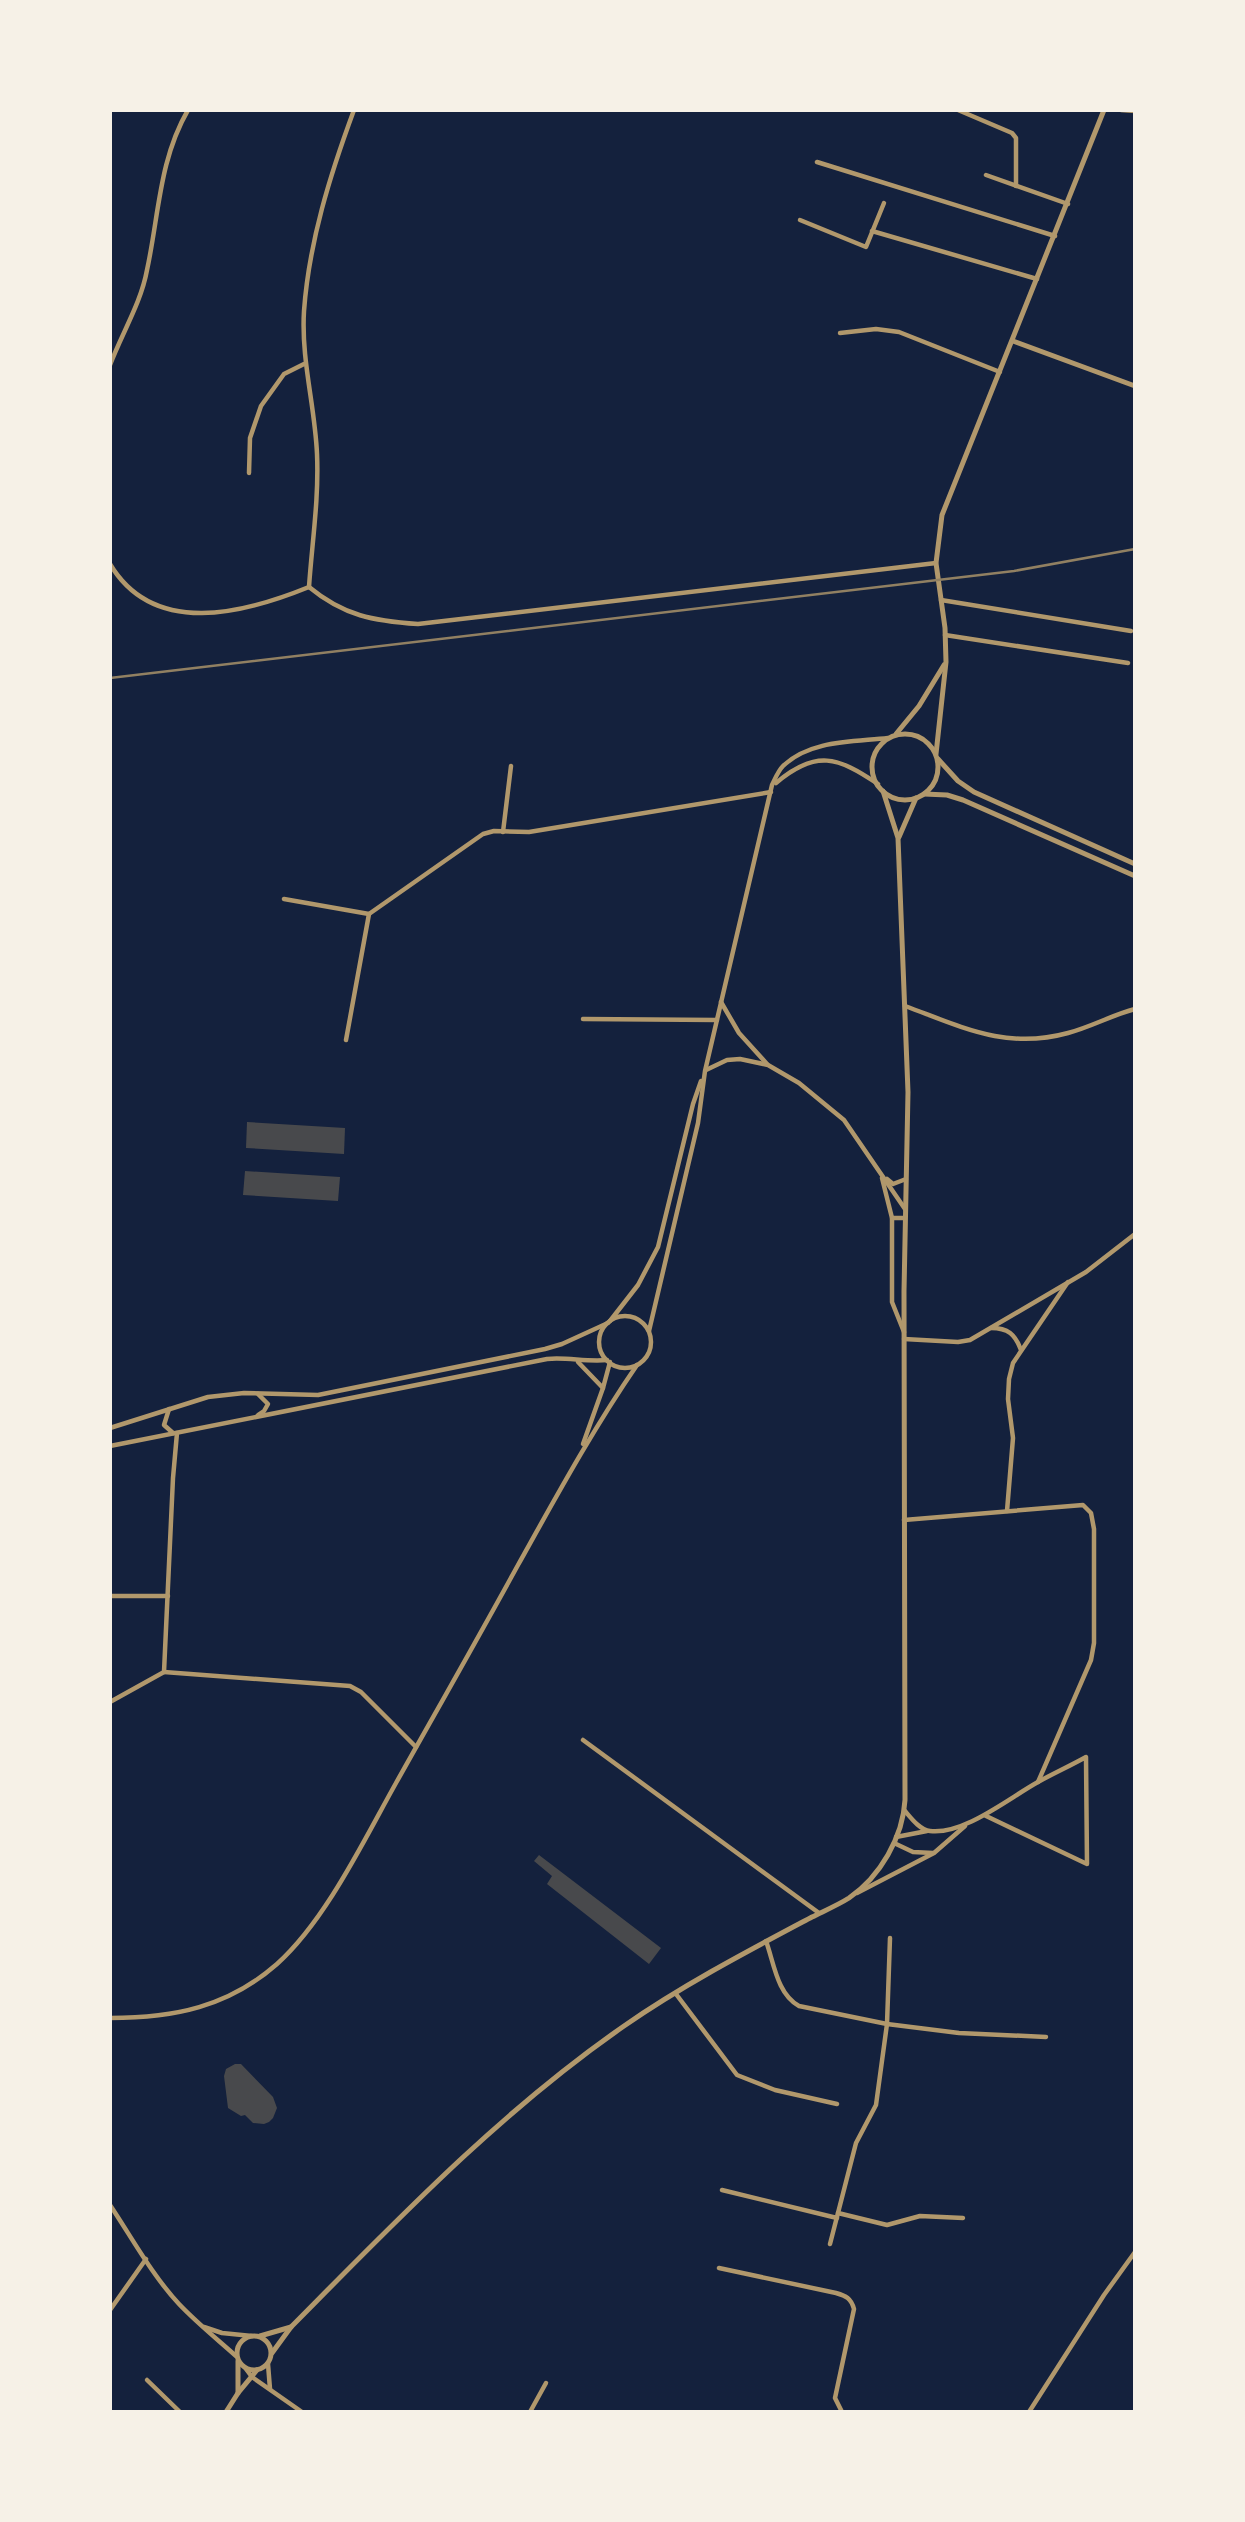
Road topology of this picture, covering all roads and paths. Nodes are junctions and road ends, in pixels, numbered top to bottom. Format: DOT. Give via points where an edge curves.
graph roads {
  1 [pos="188,110"];
  2 [pos="354,110"];
  3 [pos="958,110"];
  4 [pos="1104,110"];
  5 [pos="1121,110"];
  6 [pos="1135,111"];
  7 [pos="817,162"];
  8 [pos="986,175"];
  9 [pos="1016,186"];
  10 [pos="884,202"];
  11 [pos="1068,204"];
  12 [pos="800,220"];
  13 [pos="872,231"];
  14 [pos="1055,236"];
  15 [pos="1037,279"];
  16 [pos="840,333"];
  17 [pos="1013,341"];
  18 [pos="304,364"];
  19 [pos="110,365"];
  20 [pos="1000,372"];
  21 [pos="1135,386"];
  22 [pos="249,473"];
  23 [pos="936,563"];
  24 [pos="110,564"];
  25 [pos="309,587"];
  26 [pos="941,600"];
  27 [pos="1131,631"];
  28 [pos="945,635"];
  29 [pos="946,662"];
  30 [pos="1128,663"];
  31 [pos="895,735"];
  32 [pos="888,738"];
  33 [pos="937,757"];
  34 [pos="511,766"];
  35 [pos="772,785"];
  36 [pos="877,785"];
  37 [pos="883,791"];
  38 [pos="771,792"];
  39 [pos="924,794"];
  40 [pos="916,798"];
  41 [pos="503,832"];
  42 [pos="898,838"];
  43 [pos="1135,864"];
  44 [pos="1135,876"];
  45 [pos="284,900"];
  46 [pos="369,914"];
  47 [pos="721,1002"];
  48 [pos="905,1006"];
  49 [pos="1135,1009"];
  50 [pos="583,1019"];
  51 [pos="717,1020"];
  52 [pos="345,1041"];
  53 [pos="768,1065"];
  54 [pos="705,1071"];
  55 [pos="881,1174"];
  56 [pos="907,1178"];
  57 [pos="905,1209"];
  58 [pos="892,1218"];
  59 [pos="905,1218"];
  60 [pos="1135,1234"];
  61 [pos="1069,1280"];
  62 [pos="609,1322"];
  63 [pos="990,1328"];
  64 [pos="649,1331"];
  65 [pos="904,1336"];
  66 [pos="1021,1350"];
  67 [pos="608,1361"];
  68 [pos="577,1362"];
  69 [pos="637,1365"];
  70 [pos="603,1388"];
  71 [pos="257,1393"];
  72 [pos="170,1408"];
  73 [pos="254,1417"];
  74 [pos="110,1428"];
  75 [pos="175,1434"];
  76 [pos="110,1446"];
  77 [pos="579,1454"];
  78 [pos="1007,1511"];
  79 [pos="904,1520"];
  80 [pos="110,1596"];
  81 [pos="167,1596"];
  82 [pos="164,1672"];
  83 [pos="110,1702"];
  84 [pos="583,1740"];
  85 [pos="416,1747"];
  86 [pos="1038,1782"];
  87 [pos="905,1811"];
  88 [pos="984,1815"];
  89 [pos="968,1823"];
  90 [pos="928,1831"];
  91 [pos="895,1840"];
  92 [pos="934,1853"];
  93 [pos="850,1897"];
  94 [pos="819,1913"];
  95 [pos="890,1938"];
  96 [pos="766,1941"];
  97 [pos="676,1994"];
  98 [pos="110,2018"];
  99 [pos="887,2024"];
  100 [pos="1046,2038"];
  101 [pos="837,2104"];
  102 [pos="722,2190"];
  103 [pos="111,2208"];
  104 [pos="838,2216"];
  105 [pos="963,2218"];
  106 [pos="830,2244"];
  107 [pos="1135,2252"];
  108 [pos="146,2259"];
  109 [pos="719,2268"];
  110 [pos="110,2310"];
  111 [pos="200,2325"];
  112 [pos="291,2328"];
  113 [pos="255,2336"];
  114 [pos="272,2354"];
  115 [pos="237,2359"];
  116 [pos="268,2364"];
  117 [pos="246,2369"];
  118 [pos="257,2370"];
  119 [pos="252,2377"];
  120 [pos="146,2380"];
  121 [pos="546,2383"];
  122 [pos="270,2390"];
  123 [pos="238,2393"];
  124 [pos="180,2412"];
  125 [pos="226,2412"];
  126 [pos="302,2412"];
  127 [pos="530,2412"];
  128 [pos="842,2412"];
  129 [pos="1029,2412"];
  1 -- 19 [label="street" via="166,165 145,281"];
  2 -- 18 [label="street" via="312,246"];
  3 -- 9 [label="street" via="1016,138"];
  4 -- 11 [label="street"];
  5 -- 6 [label="street"];
  7 -- 14 [label="street"];
  8 -- 9 [label="street"];
  9 -- 11 [label="street"];
  10 -- 13 [label="street"];
  11 -- 14 [label="street"];
  12 -- 13 [label="street" via="866,247"];
  13 -- 15 [label="street"];
  14 -- 15 [label="street"];
  15 -- 17 [label="street"];
  16 -- 20 [label="street" via="899,332"];
  17 -- 20 [label="street"];
  17 -- 21 [label="street"];
  18 -- 22 [label="street" via="284,374 261,406 250,438"];
  18 -- 25 [label="street" via="317,453"];
  20 -- 23 [label="street" via="942,515"];
  23 -- 25 [label="street" via="418,624 349,613"];
  23 -- 26 [label="street"];
  24 -- 25 [label="street" via="134,592 183,612 240,611"];
  26 -- 27 [label="street"];
  26 -- 28 [label="street"];
  28 -- 29 [label="street"];
  28 -- 30 [label="street"];
  29 -- 31 [label="street"];
  29 -- 33 [label="street"];
  31 -- 32 [label="street"];
  31 -- 33 [label="street" via="924,739"];
  32 -- 35 [label="street" via="803,752 781,768"];
  32 -- 36 [label="street" via="872,764"];
  33 -- 39 [label="street" via="936,779"];
  33 -- 43 [label="street" via="974,792"];
  34 -- 41 [label="street"];
  35 -- 36 [label="street" via="788,772 822,760 852,766"];
  35 -- 38 [label="street"];
  36 -- 37 [label="street"];
  37 -- 40 [label="street" via="902,799"];
  37 -- 42 [label="street"];
  38 -- 41 [label="street" via="529,832"];
  38 -- 47 [label="street"];
  39 -- 40 [label="street"];
  39 -- 44 [label="street" via="963,800"];
  40 -- 42 [label="street"];
  41 -- 46 [label="street" via="483,834"];
  42 -- 48 [label="street"];
  45 -- 46 [label="street"];
  46 -- 52 [label="street"];
  47 -- 51 [label="street"];
  47 -- 53 [label="street" via="739,1033"];
  48 -- 49 [label="street" via="1000,1038 1064,1035"];
  48 -- 56 [label="street"];
  50 -- 51 [label="street"];
  51 -- 54 [label="street"];
  53 -- 54 [label="street" via="727,1060"];
  53 -- 55 [label="street" via="799,1083 844,1120"];
  54 -- 62 [label="street" via="658,1247 638,1285"];
  54 -- 64 [label="street" via="698,1123"];
  55 -- 56 [label="street" via="893,1184"];
  55 -- 57 [label="street"];
  55 -- 58 [label="street"];
  56 -- 57 [label="street"];
  57 -- 59 [label="street"];
  58 -- 59 [label="street"];
  58 -- 65 [label="street" via="892,1302"];
  59 -- 65 [label="street"];
  60 -- 61 [label="street"];
  61 -- 63 [label="street"];
  61 -- 66 [label="street"];
  62 -- 64 [label="street" via="631,1317"];
  62 -- 67 [label="street" via="600,1341"];
  62 -- 71 [label="street" via="545,1349 330,1392"];
  63 -- 65 [label="street" via="958,1342"];
  63 -- 66 [label="street" via="1009,1332"];
  64 -- 69 [label="street" via="651,1346"];
  65 -- 79 [label="street"];
  66 -- 78 [label="street" via="1009,1379 1013,1438"];
  67 -- 68 [label="street"];
  67 -- 69 [label="street" via="623,1367"];
  67 -- 70 [label="street"];
  68 -- 70 [label="street"];
  68 -- 73 [label="street" via="547,1359"];
  69 -- 77 [label="street"];
  70 -- 77 [label="street"];
  71 -- 72 [label="street" via="208,1397"];
  71 -- 73 [label="street" via="268,1404"];
  72 -- 74 [label="street"];
  72 -- 75 [label="street" via="164,1425"];
  73 -- 75 [label="street"];
  75 -- 76 [label="street"];
  75 -- 81 [label="street"];
  77 -- 85 [label="street"];
  78 -- 79 [label="street"];
  78 -- 86 [label="street" via="1083,1505 1091,1513 1094,1530 1091,1660"];
  79 -- 87 [label="street"];
  80 -- 81 [label="street"];
  81 -- 82 [label="street"];
  82 -- 83 [label="street"];
  82 -- 85 [label="street" via="350,1686"];
  84 -- 94 [label="street"];
  85 -- 98 [label="street" via="317,1919 277,1964 234,1995 193,2010 149,2018"];
  86 -- 88 [label="street"];
  86 -- 88 [label="street" via="1086,1757 1087,1864"];
  87 -- 90 [label="street"];
  87 -- 91 [label="street"];
  88 -- 89 [label="street"];
  89 -- 90 [label="street"];
  89 -- 92 [label="street"];
  90 -- 91 [label="street"];
  91 -- 92 [label="street" via="913,1852"];
  91 -- 93 [label="street" via="874,1874"];
  92 -- 93 [label="street"];
  93 -- 94 [label="street"];
  94 -- 96 [label="street"];
  95 -- 99 [label="street"];
  96 -- 97 [label="street"];
  96 -- 99 [label="street" via="789,2001"];
  97 -- 101 [label="street" via="737,2075 775,2090"];
  97 -- 112 [label="street" via="581,2058 494,2129"];
  99 -- 100 [label="street"];
  99 -- 104 [label="street" via="876,2105 856,2143"];
  102 -- 104 [label="street"];
  103 -- 108 [label="street"];
  104 -- 105 [label="street" via="887,2225 920,2216"];
  104 -- 106 [label="street"];
  107 -- 129 [label="street"];
  108 -- 110 [label="street"];
  108 -- 111 [label="street"];
  109 -- 128 [label="street" via="848,2296 854,2309 835,2398"];
  111 -- 113 [label="street" via="222,2333"];
  111 -- 115 [label="street"];
  112 -- 113 [label="street"];
  112 -- 114 [label="street"];
  113 -- 114 [label="street" via="268,2342"];
  113 -- 115 [label="street" via="238,2345"];
  114 -- 116 [label="street"];
  115 -- 117 [label="street"];
  115 -- 123 [label="street"];
  116 -- 118 [label="street"];
  116 -- 122 [label="street"];
  117 -- 118 [label="street"];
  117 -- 119 [label="street"];
  118 -- 119 [label="street"];
  119 -- 122 [label="street"];
  119 -- 123 [label="street"];
  120 -- 124 [label="street"];
  121 -- 127 [label="street"];
  122 -- 126 [label="street"];
  123 -- 125 [label="street"];
}
